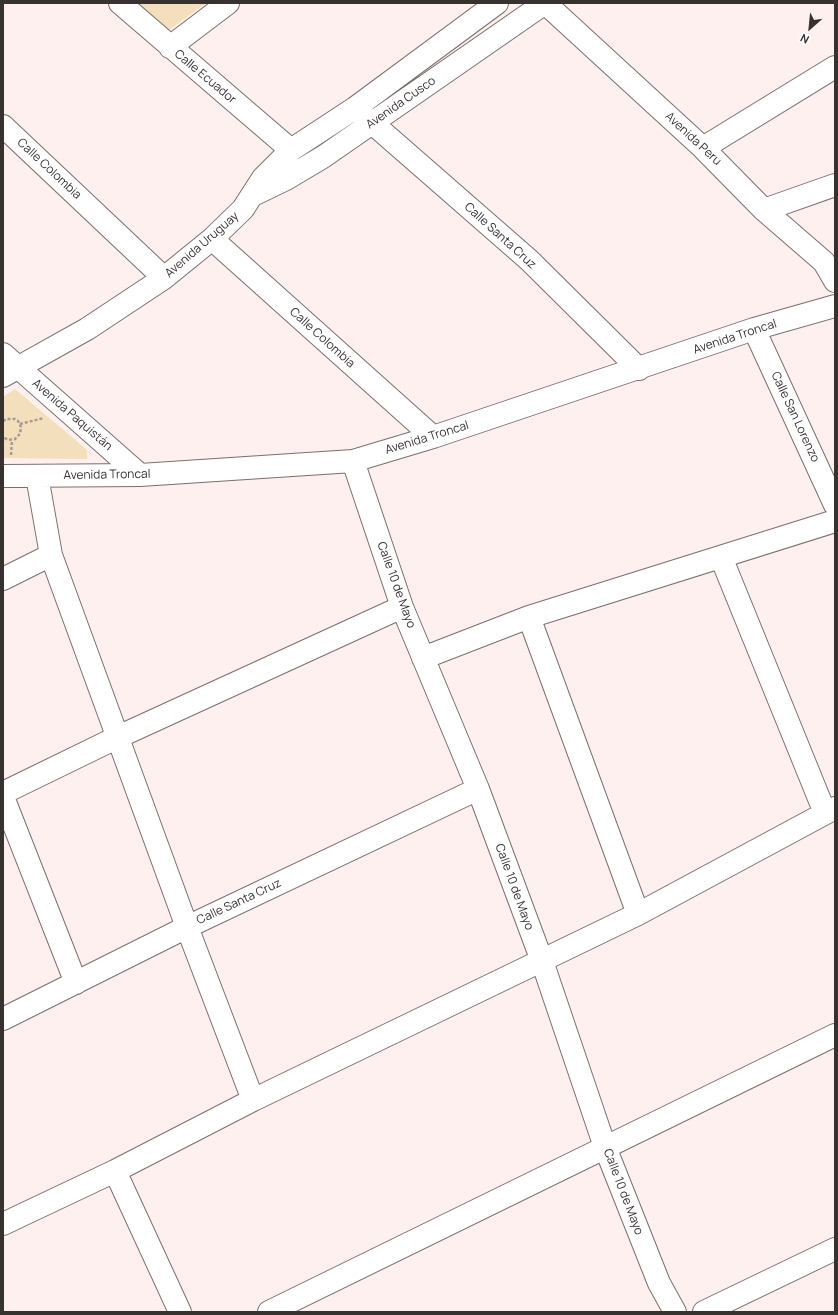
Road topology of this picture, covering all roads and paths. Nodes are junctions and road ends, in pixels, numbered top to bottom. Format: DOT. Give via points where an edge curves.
graph roads {
  1 [pos="120,3"];
  2 [pos="228,3"];
  3 [pos="496,3"];
  4 [pos="545,3"];
  5 [pos="170,47"];
  6 [pos="835,67"];
  7 [pos="355,108"];
  8 [pos="372,123"];
  9 [pos="3,126"];
  10 [pos="703,148"];
  11 [pos="291,150"];
  12 [pos="835,185"];
  13 [pos="252,195"];
  14 [pos="764,210"];
  15 [pos="212,239"];
  16 [pos="164,278"];
  17 [pos="835,281"];
  18 [pos="835,306"];
  19 [pos="754,329"];
  20 [pos="8,366"];
  21 [pos="639,368"];
  22 [pos="3,421"];
  23 [pos="3,437"];
  24 [pos="433,437"];
  25 [pos="353,461"];
  26 [pos="140,475"];
  27 [pos="3,476"];
  28 [pos="37,476"];
  29 [pos="835,505"];
  30 [pos="835,521"];
  31 [pos="51,554"];
  32 [pos="721,557"];
  33 [pos="3,580"];
  34 [pos="402,607"];
  35 [pos="529,617"];
  36 [pos="423,658"];
  37 [pos="118,737"];
  38 [pos="478,789"];
  39 [pos="3,793"];
  40 [pos="3,797"];
  41 [pos="830,810"];
  42 [pos="638,914"];
  43 [pos="187,927"];
  44 [pos="542,962"];
  45 [pos="76,983"];
  46 [pos="3,1019"];
  47 [pos="835,1035"];
  48 [pos="253,1100"];
  49 [pos="605,1147"];
  50 [pos="115,1171"];
  51 [pos="3,1224"];
  52 [pos="835,1249"];
  53 [pos="180,1312"];
  54 [pos="269,1312"];
  55 [pos="675,1312"];
  56 [pos="704,1312"];
  1 -- 5 [label="street, Calle Ecuador"];
  2 -- 5 [label="street"];
  3 -- 7 [label="street, Avenida Uruguay"];
  4 -- 8 [label="street, Avenida Cusco"];
  4 -- 10 [label="street, Avenida Peru"];
  5 -- 11 [label="street, Calle Ecuador"];
  6 -- 10 [label="street"];
  7 -- 8 [label="street, Calle Santa Cruz"];
  7 -- 11 [label="street, Avenida Uruguay"];
  8 -- 13 [label="street, Avenida Cusco" via="323,157"];
  8 -- 21 [label="street, Calle Santa Cruz" via="528,260"];
  9 -- 16 [label="street, Calle Colombia"];
  10 -- 14 [label="street, Avenida Peru"];
  11 -- 13 [label="street, Avenida Uruguay" via="263,178"];
  12 -- 14 [label="street"];
  13 -- 15 [label="street, Avenida Uruguay" via="243,209"];
  14 -- 17 [label="street, Avenida Peru" via="824,262"];
  15 -- 16 [label="street, Avenida Uruguay"];
  15 -- 24 [label="street, Calle Colombia"];
  16 -- 20 [label="street, Avenida Uruguay" via="87,329"];
  18 -- 19 [label="street, Avenida Troncal"];
  19 -- 21 [label="street, Avenida Troncal"];
  19 -- 29 [label="street, Calle San Lorenzo"];
  20 -- 26 [label="street, Avenida Paquistán"];
  21 -- 24 [label="street, Avenida Troncal"];
  22 -- 23 [label="path" via="14,419 21,427 20,434 15,439 8,440"];
  24 -- 25 [label="street, Avenida Troncal"];
  25 -- 26 [label="street, Avenida Troncal"];
  25 -- 34 [label="street, Calle 10 de Mayo"];
  26 -- 28 [label="street, Avenida Troncal"];
  27 -- 28 [label="street, Avenida Troncal"];
  28 -- 31 [label="street"];
  30 -- 32 [label="street"];
  31 -- 33 [label="street"];
  31 -- 37 [label="street"];
  32 -- 35 [label="street"];
  32 -- 41 [label="street"];
  34 -- 36 [label="street, Calle 10 de Mayo"];
  34 -- 37 [label="street"];
  35 -- 36 [label="street"];
  35 -- 42 [label="street"];
  36 -- 38 [label="street, Calle 10 de Mayo"];
  37 -- 39 [label="street"];
  37 -- 43 [label="street"];
  38 -- 43 [label="street, Calle Santa Cruz"];
  38 -- 44 [label="street, Calle 10 de Mayo"];
  40 -- 45 [label="street"];
  41 -- 42 [label="street"];
  42 -- 44 [label="street"];
  43 -- 45 [label="street, Calle Santa Cruz"];
  43 -- 48 [label="street"];
  44 -- 48 [label="street"];
  44 -- 49 [label="street, Calle 10 de Mayo"];
  45 -- 46 [label="street, Calle Santa Cruz"];
  47 -- 49 [label="street"];
  48 -- 50 [label="street"];
  49 -- 54 [label="street"];
  49 -- 55 [label="street, Calle 10 de Mayo" via="658,1283"];
  50 -- 51 [label="street"];
  50 -- 53 [label="street"];
  52 -- 56 [label="street"];
}
